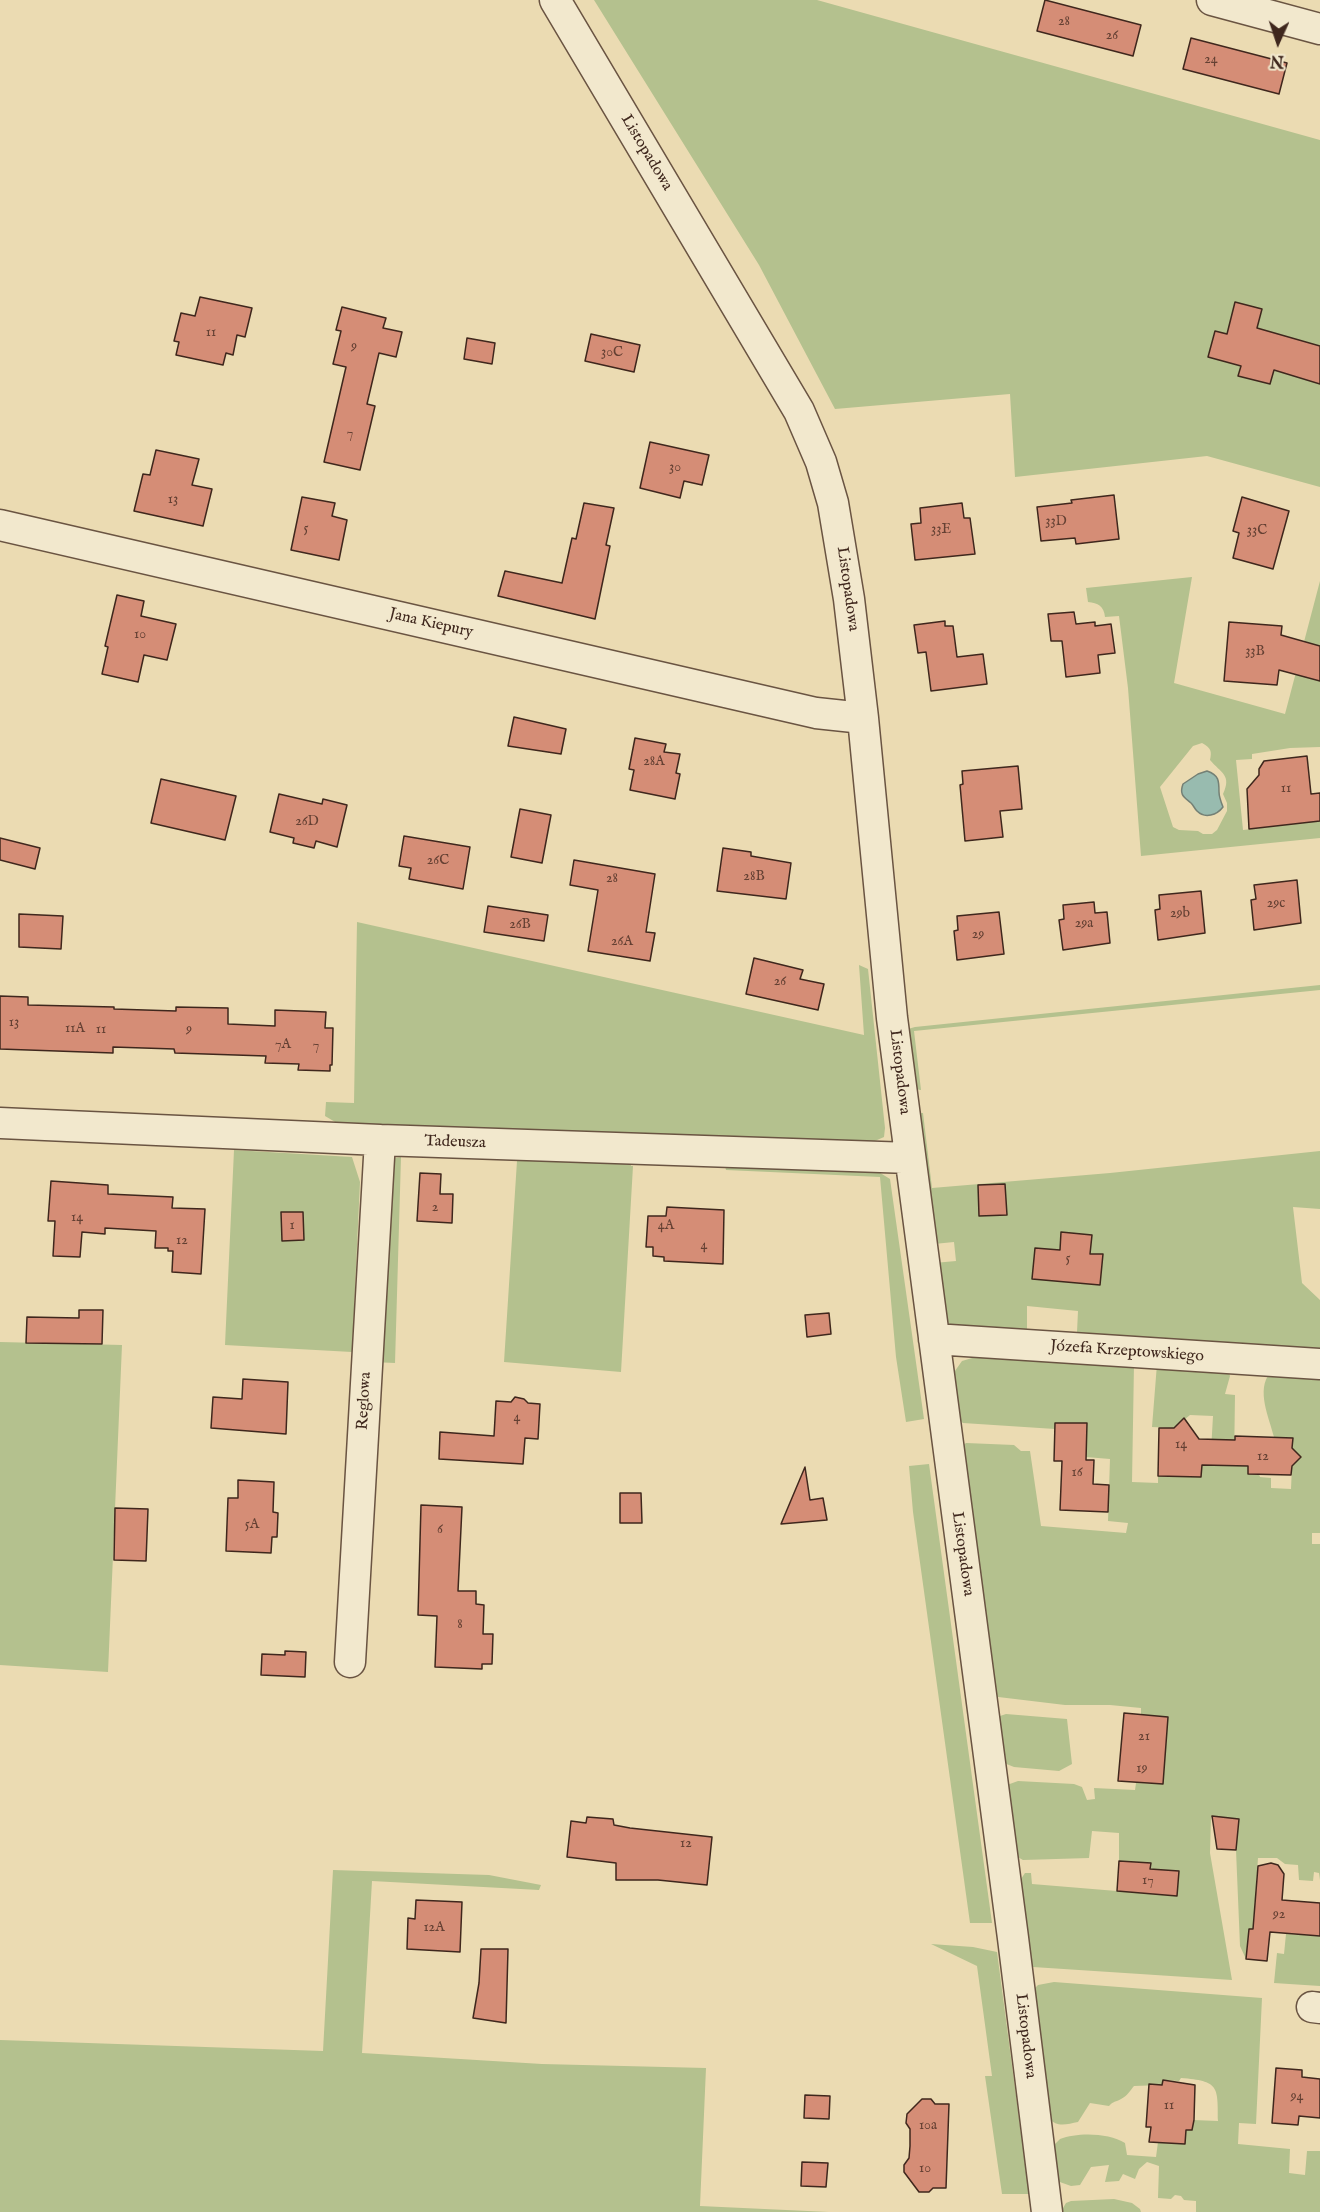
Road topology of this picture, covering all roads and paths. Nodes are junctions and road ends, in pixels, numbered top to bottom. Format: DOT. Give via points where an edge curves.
graph roads {
  1 [pos="555,0"];
  2 [pos="1212,0"];
  3 [pos="1320,29"];
  4 [pos="0,525"];
  5 [pos="863,718"];
  6 [pos="0,1123"];
  7 [pos="380,1140"];
  8 [pos="910,1158"];
  9 [pos="934,1339"];
  10 [pos="1320,1364"];
  11 [pos="350,1662"];
  12 [pos="1047,2212"];
  1 -- 5 [label="street, Listopadowa" via="800,411 811,436 832,504 843,560"];
  2 -- 3 [label="street"];
  4 -- 5 [label="street, Jana Kiepury" via="816,712"];
  5 -- 8 [label="street, Listopadowa" via="892,1018"];
  6 -- 7 [label="street, Tadeusza"];
  7 -- 8 [label="street, Tadeusza"];
  7 -- 11 [label="street, Reglowa"];
  8 -- 9 [label="street, Listopadowa"];
  9 -- 10 [label="street, Józefa Krzeptowskiego"];
  9 -- 12 [label="street, Listopadowa"];
}
